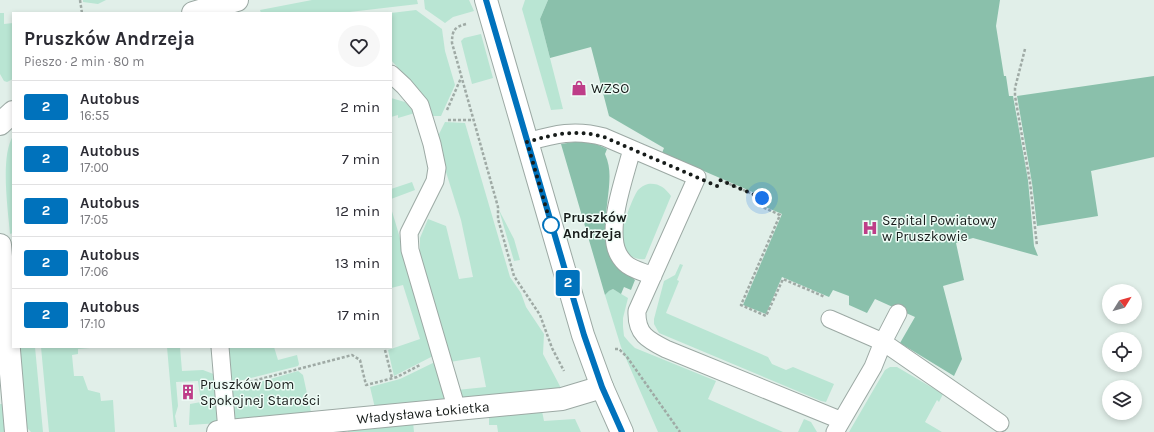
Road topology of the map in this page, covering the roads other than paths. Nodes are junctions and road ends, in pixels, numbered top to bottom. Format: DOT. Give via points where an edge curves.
graph roads {
  1 [pos="237,0"];
  2 [pos="486,0"];
  3 [pos="196,12"];
  4 [pos="392,75"];
  5 [pos="12,113"];
  6 [pos="0,124"];
  7 [pos="527,142"];
  8 [pos="632,149"];
  9 [pos="0,245"];
  10 [pos="653,276"];
  11 [pos="898,313"];
  12 [pos="830,319"];
  13 [pos="883,342"];
  14 [pos="220,348"];
  15 [pos="602,387"];
  16 [pos="457,410"];
  17 [pos="1000,423"];
  18 [pos="838,426"];
  19 [pos="16,432"];
  20 [pos="223,432"];
  21 [pos="622,432"];
  1 -- 3 [label="street"];
  2 -- 7 [label="street"];
  4 -- 16 [label="lane" via="420,106 437,168 435,181 409,233 409,242"];
  5 -- 6 [label="street"];
  7 -- 8 [label="lane" via="556,134 580,132 604,137"];
  7 -- 15 [label="street"];
  8 -- 10 [label="lane" via="618,205 614,231 615,246 625,263"];
  8 -- 10 [label="lane" via="697,177"];
  9 -- 19 [label="street"];
  10 -- 18 [label="lane" via="637,311 636,321 650,341"];
  11 -- 13 [label="lane"];
  12 -- 13 [label="lane"];
  13 -- 17 [label="lane"];
  13 -- 18 [label="lane" via="873,367"];
  14 -- 20 [label="lane" via="224,388"];
  15 -- 16 [label="street, Władysława Łokietka" via="562,399"];
  15 -- 21 [label="street"];
  16 -- 20 [label="street, Władysława Łokietka"];
}
